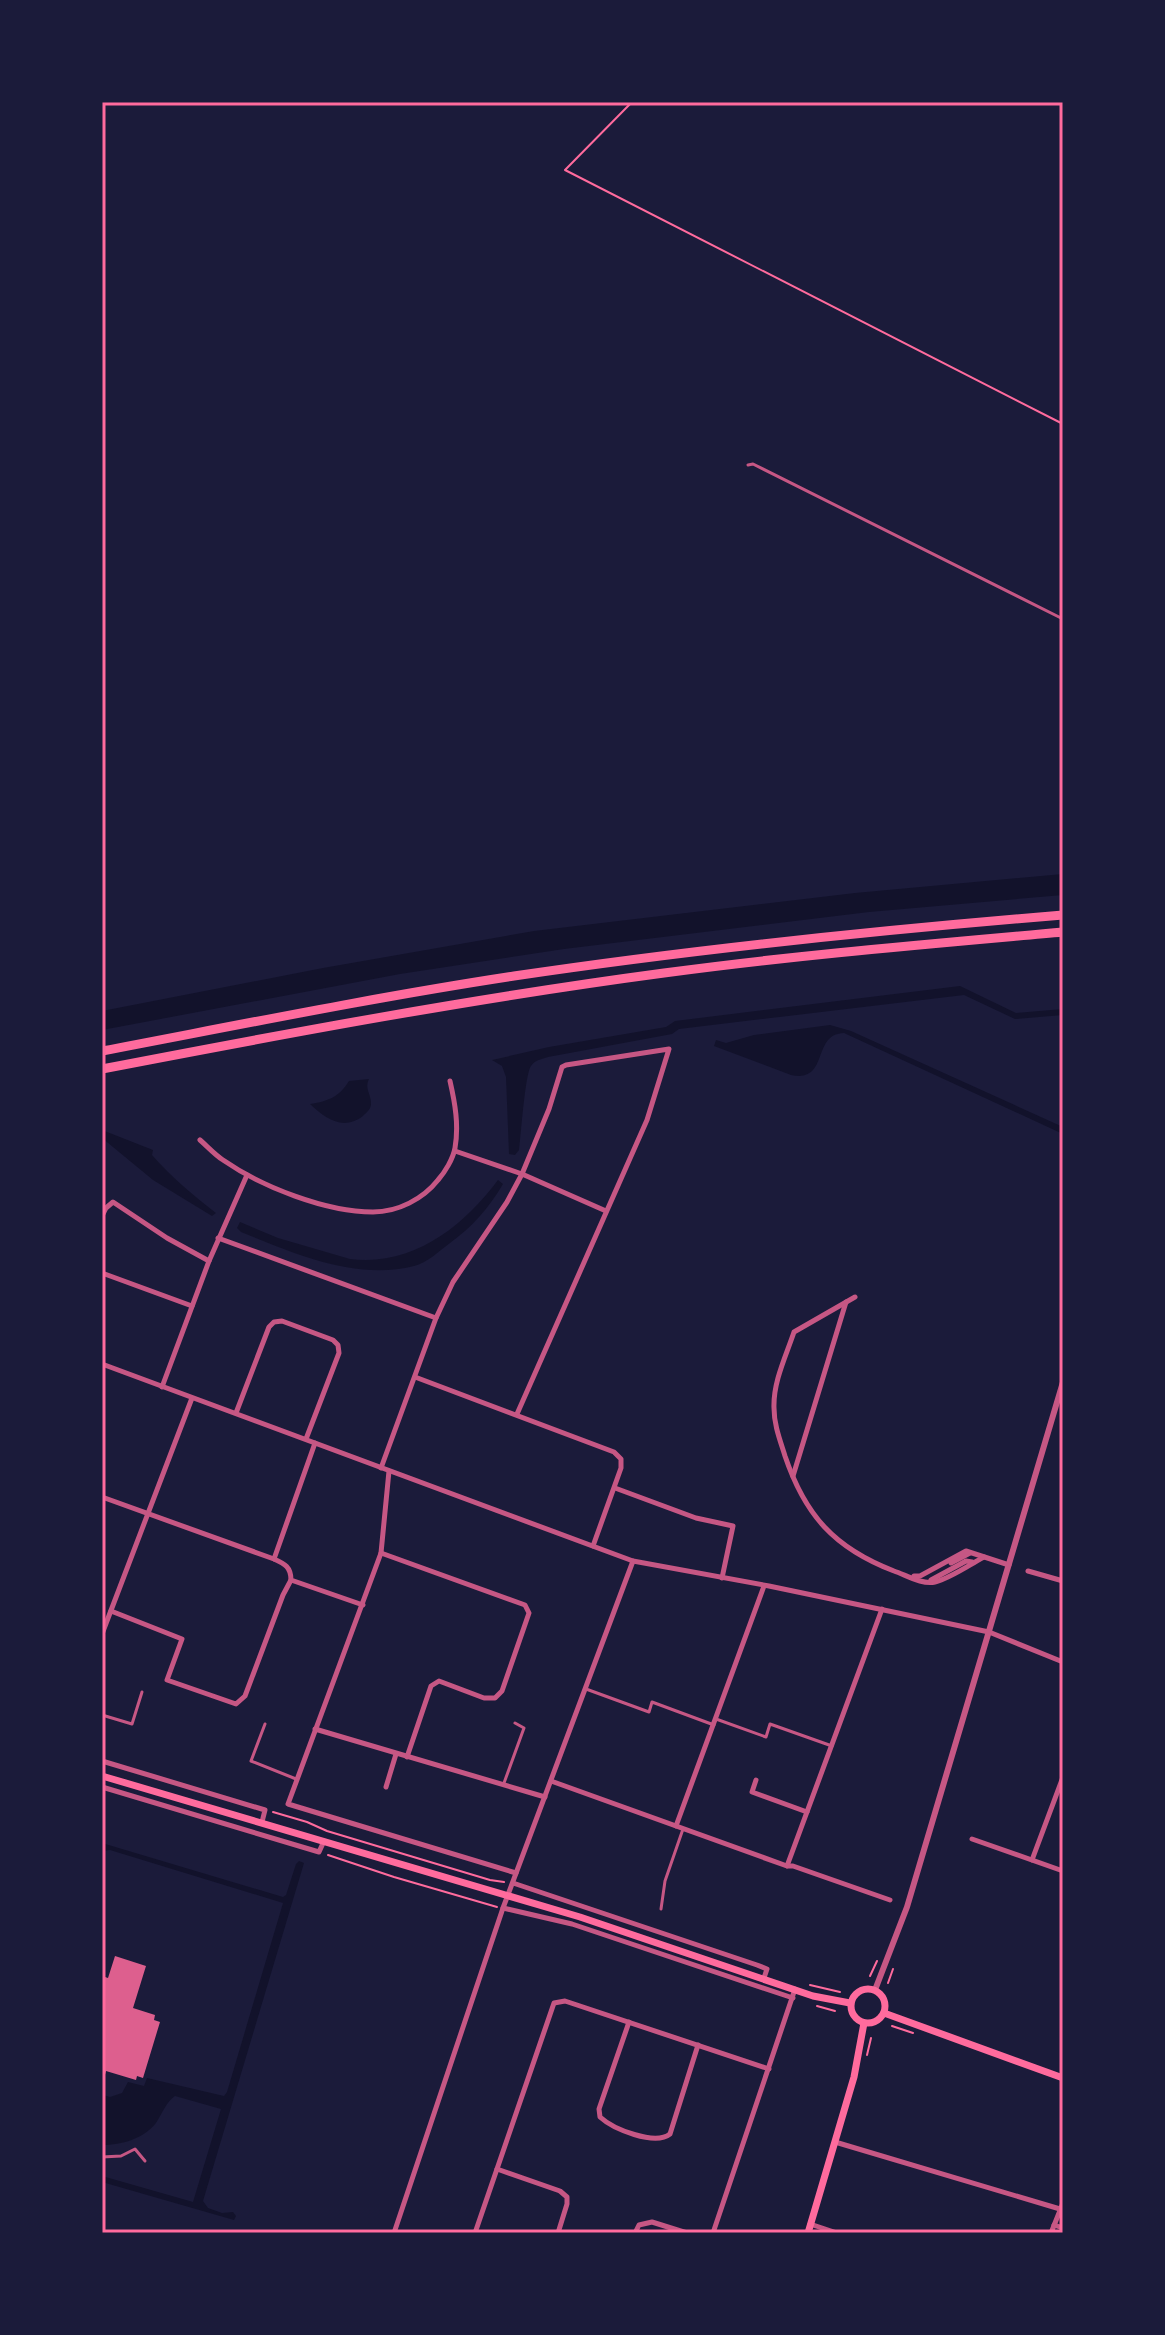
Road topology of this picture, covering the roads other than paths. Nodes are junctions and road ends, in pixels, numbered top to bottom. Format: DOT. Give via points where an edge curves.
graph roads {
  1 [pos="748,465"];
  2 [pos="1063,619"];
  3 [pos="1063,915"];
  4 [pos="1063,932"];
  5 [pos="102,1051"];
  6 [pos="102,1069"];
  7 [pos="450,1081"];
  8 [pos="200,1140"];
  9 [pos="455,1151"];
  10 [pos="522,1174"];
  11 [pos="247,1175"];
  12 [pos="606,1211"];
  13 [pos="102,1216"];
  14 [pos="218,1238"];
  15 [pos="209,1261"];
  16 [pos="102,1273"];
  17 [pos="855,1297"];
  18 [pos="846,1302"];
  19 [pos="192,1306"];
  20 [pos="436,1318"];
  21 [pos="102,1364"];
  22 [pos="415,1377"];
  23 [pos="1063,1382"];
  24 [pos="162,1387"];
  25 [pos="192,1398"];
  26 [pos="236,1413"];
  27 [pos="517,1414"];
  28 [pos="306,1439"];
  29 [pos="315,1443"];
  30 [pos="381,1468"];
  31 [pos="389,1471"];
  32 [pos="793,1477"];
  33 [pos="615,1488"];
  34 [pos="102,1497"];
  35 [pos="148,1514"];
  36 [pos="593,1546"];
  37 [pos="381,1553"];
  38 [pos="984,1557"];
  39 [pos="274,1559"];
  40 [pos="633,1561"];
  41 [pos="1009,1565"];
  42 [pos="1028,1571"];
  43 [pos="911,1576"];
  44 [pos="722,1578"];
  45 [pos="291,1580"];
  46 [pos="1063,1581"];
  47 [pos="764,1586"];
  48 [pos="363,1605"];
  49 [pos="882,1609"];
  50 [pos="111,1611"];
  51 [pos="989,1632"];
  52 [pos="102,1634"];
  53 [pos="1063,1662"];
  54 [pos="586,1689"];
  55 [pos="142,1692"];
  56 [pos="102,1715"];
  57 [pos="715,1722"];
  58 [pos="515,1723"];
  59 [pos="265,1724"];
  60 [pos="315,1729"];
  61 [pos="832,1746"];
  62 [pos="396,1754"];
  63 [pos="407,1757"];
  64 [pos="102,1761"];
  65 [pos="102,1776"];
  66 [pos="1063,1777"];
  67 [pos="297,1780"];
  68 [pos="756,1780"];
  69 [pos="551,1781"];
  70 [pos="503,1786"];
  71 [pos="102,1787"];
  72 [pos="386,1787"];
  73 [pos="545,1797"];
  74 [pos="807,1812"];
  75 [pos="262,1822"];
  76 [pos="680,1828"];
  77 [pos="972,1839"];
  78 [pos="324,1841"];
  79 [pos="1032,1860"];
  80 [pos="787,1866"];
  81 [pos="1063,1871"];
  82 [pos="516,1873"];
  83 [pos="513,1883"];
  84 [pos="508,1896"];
  85 [pos="890,1900"];
  86 [pos="503,1908"];
  87 [pos="661,1909"];
  88 [pos="765,1973"];
  89 [pos="875,1990"];
  90 [pos="794,1994"];
  91 [pos="850,2003"];
  92 [pos="884,2013"];
  93 [pos="629,2022"];
  94 [pos="864,2023"];
  95 [pos="698,2045"];
  96 [pos="769,2069"];
  97 [pos="1063,2078"];
  98 [pos="835,2142"];
  99 [pos="102,2157"];
  100 [pos="145,2161"];
  101 [pos="497,2169"];
  102 [pos="1061,2206"];
  103 [pos="1054,2225"];
  104 [pos="1063,2228"];
  105 [pos="809,2229"];
  106 [pos="714,2232"];
  107 [pos="394,2233"];
  108 [pos="475,2233"];
  109 [pos="558,2233"];
  110 [pos="635,2233"];
  111 [pos="687,2233"];
  112 [pos="837,2233"];
  113 [pos="1051,2233"];
  1 -- 2 [label="lane"];
  3 -- 5 [label="highway" via="797,938 596,965"];
  4 -- 6 [label="highway" via="649,975 419,1009"];
  7 -- 9 [label="street" via="457,1117"];
  8 -- 11 [label="street"];
  9 -- 10 [label="street"];
  9 -- 11 [label="street" via="433,1187 416,1200 375,1212 295,1196"];
  10 -- 12 [label="street"];
  10 -- 12 [label="street" via="566,1065 669,1049 647,1120"];
  10 -- 20 [label="street"];
  11 -- 14 [label="street"];
  12 -- 27 [label="street"];
  13 -- 15 [label="street" via="113,1202"];
  14 -- 15 [label="street"];
  14 -- 20 [label="street"];
  15 -- 19 [label="street"];
  16 -- 19 [label="street"];
  17 -- 18 [label="street"];
  18 -- 32 [label="street"];
  18 -- 32 [label="street" via="794,1332 776,1384 776,1431"];
  19 -- 24 [label="street"];
  20 -- 22 [label="street"];
  21 -- 24 [label="street"];
  22 -- 27 [label="street"];
  22 -- 30 [label="street"];
  23 -- 41 [label="street"];
  24 -- 25 [label="street"];
  25 -- 26 [label="street"];
  25 -- 35 [label="street"];
  26 -- 28 [label="street"];
  26 -- 28 [label="street" via="274,1322 320,1335 333,1340 339,1353"];
  27 -- 33 [label="street" via="614,1452 621,1459"];
  28 -- 29 [label="street"];
  29 -- 30 [label="street"];
  29 -- 39 [label="street"];
  30 -- 31 [label="street"];
  31 -- 36 [label="street"];
  31 -- 37 [label="street"];
  32 -- 43 [label="street" via="812,1514 829,1532 875,1564"];
  33 -- 36 [label="street"];
  33 -- 44 [label="street" via="733,1526"];
  34 -- 35 [label="street"];
  35 -- 39 [label="street"];
  35 -- 50 [label="street"];
  36 -- 40 [label="street"];
  37 -- 48 [label="street"];
  37 -- 63 [label="street" via="525,1605 529,1613 502,1691 484,1698 439,1681 431,1686"];
  38 -- 41 [label="street"];
  38 -- 43 [label="street" via="936,1582"];
  38 -- 43 [label="street" via="966,1551"];
  39 -- 45 [label="street" via="287,1566"];
  40 -- 44 [label="street"];
  40 -- 54 [label="street"];
  41 -- 51 [label="street"];
  42 -- 46 [label="street"];
  44 -- 47 [label="street"];
  45 -- 48 [label="street"];
  45 -- 50 [label="street" via="245,1696 236,1704 167,1680 182,1639"];
  47 -- 49 [label="street"];
  47 -- 57 [label="street"];
  48 -- 60 [label="street"];
  49 -- 51 [label="street"];
  49 -- 61 [label="street"];
  50 -- 52 [label="street"];
  51 -- 53 [label="street"];
  51 -- 89 [label="street" via="907,1907"];
  54 -- 57 [label="lane" via="649,1712 652,1702"];
  54 -- 69 [label="street"];
  55 -- 56 [label="lane" via="132,1724"];
  57 -- 61 [label="lane" via="766,1737 770,1724"];
  57 -- 76 [label="street"];
  58 -- 70 [label="lane" via="524,1728"];
  59 -- 67 [label="lane" via="251,1761"];
  60 -- 62 [label="street"];
  60 -- 67 [label="street"];
  61 -- 74 [label="street"];
  62 -- 63 [label="street"];
  62 -- 72 [label="street"];
  63 -- 70 [label="street"];
  64 -- 75 [label="street" via="265,1810"];
  65 -- 75 [label="main road"];
  66 -- 79 [label="street"];
  67 -- 82 [label="street" via="288,1804"];
  68 -- 74 [label="street" via="752,1792"];
  69 -- 73 [label="street"];
  69 -- 76 [label="street"];
  70 -- 73 [label="street"];
  71 -- 78 [label="street" via="319,1852"];
  73 -- 82 [label="street"];
  74 -- 80 [label="street"];
  75 -- 78 [label="main road"];
  76 -- 80 [label="street"];
  76 -- 87 [label="lane"];
  77 -- 79 [label="street"];
  78 -- 84 [label="main road"];
  79 -- 81 [label="street"];
  80 -- 85 [label="street"];
  82 -- 83 [label="street"];
  83 -- 84 [label="street"];
  83 -- 88 [label="street"];
  84 -- 86 [label="street"];
  84 -- 88 [label="main road"];
  86 -- 90 [label="street" via="572,1924"];
  86 -- 107 [label="street"];
  88 -- 90 [label="main road"];
  89 -- 91 [label="main road" via="857,1992"];
  89 -- 92 [label="main road" via="884,2000"];
  90 -- 91 [label="main road"];
  90 -- 96 [label="street"];
  91 -- 94 [label="main road" via="853,2016"];
  92 -- 94 [label="main road" via="876,2022"];
  92 -- 97 [label="main road"];
  93 -- 95 [label="street"];
  93 -- 95 [label="street" via="599,2109 609,2125 654,2140 670,2134"];
  93 -- 101 [label="street" via="565,2001 554,2003"];
  94 -- 98 [label="main road"];
  95 -- 96 [label="street"];
  96 -- 106 [label="street"];
  98 -- 102 [label="street"];
  98 -- 105 [label="main road"];
  99 -- 100 [label="lane" via="135,2149"];
  101 -- 108 [label="street"];
  101 -- 109 [label="street" via="567,2197"];
  102 -- 103 [label="street"];
  103 -- 104 [label="street"];
  103 -- 113 [label="street"];
  105 -- 112 [label="street"];
  110 -- 111 [label="street" via="644,2222"];
}
